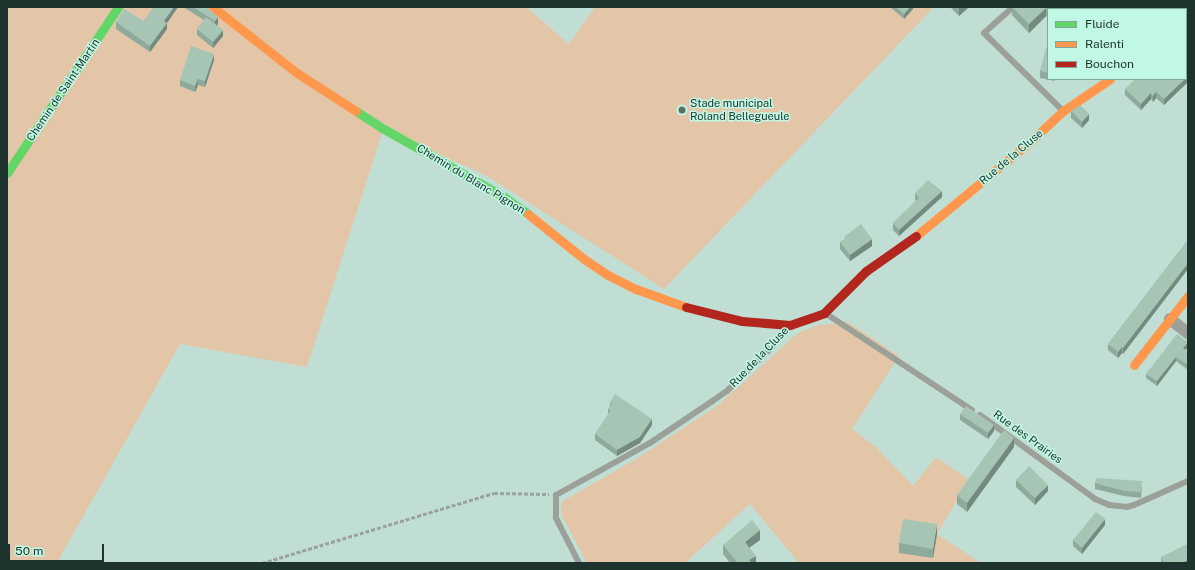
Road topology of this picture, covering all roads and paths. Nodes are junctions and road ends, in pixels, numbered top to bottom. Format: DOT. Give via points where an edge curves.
graph roads {
  1 [pos="118,7"];
  2 [pos="213,7"];
  3 [pos="1013,7"];
  4 [pos="1109,80"];
  5 [pos="1063,111"];
  6 [pos="7,173"];
  7 [pos="1188,296"];
  8 [pos="824,313"];
  9 [pos="1170,319"];
  10 [pos="790,325"];
  11 [pos="1188,333"];
  12 [pos="1134,365"];
  13 [pos="1188,481"];
  14 [pos="556,495"];
  15 [pos="262,563"];
  16 [pos="579,563"];
  1 -- 6 [label="street, Chemin de Saint-Martin"];
  2 -- 10 [label="street, Chemin du Blanc Pignon" via="297,73 384,129 504,197 606,274 659,298 710,314 750,323"];
  3 -- 5 [label="lane" via="984,33"];
  4 -- 5 [label="street, Rue de la Cluse"];
  5 -- 8 [label="street, Rue de la Cluse" via="921,233 862,274"];
  7 -- 9 [label="street"];
  8 -- 10 [label="street, Rue de la Cluse"];
  8 -- 13 [label="lane, Rue des Prairies" via="1004,431 1101,503 1127,507"];
  9 -- 11 [label="street"];
  9 -- 12 [label="street"];
  10 -- 14 [label="lane, Rue de la Cluse" via="775,344 719,397 650,443"];
  14 -- 15 [label="path" via="494,494"];
  14 -- 16 [label="lane" via="556,518"];
}
